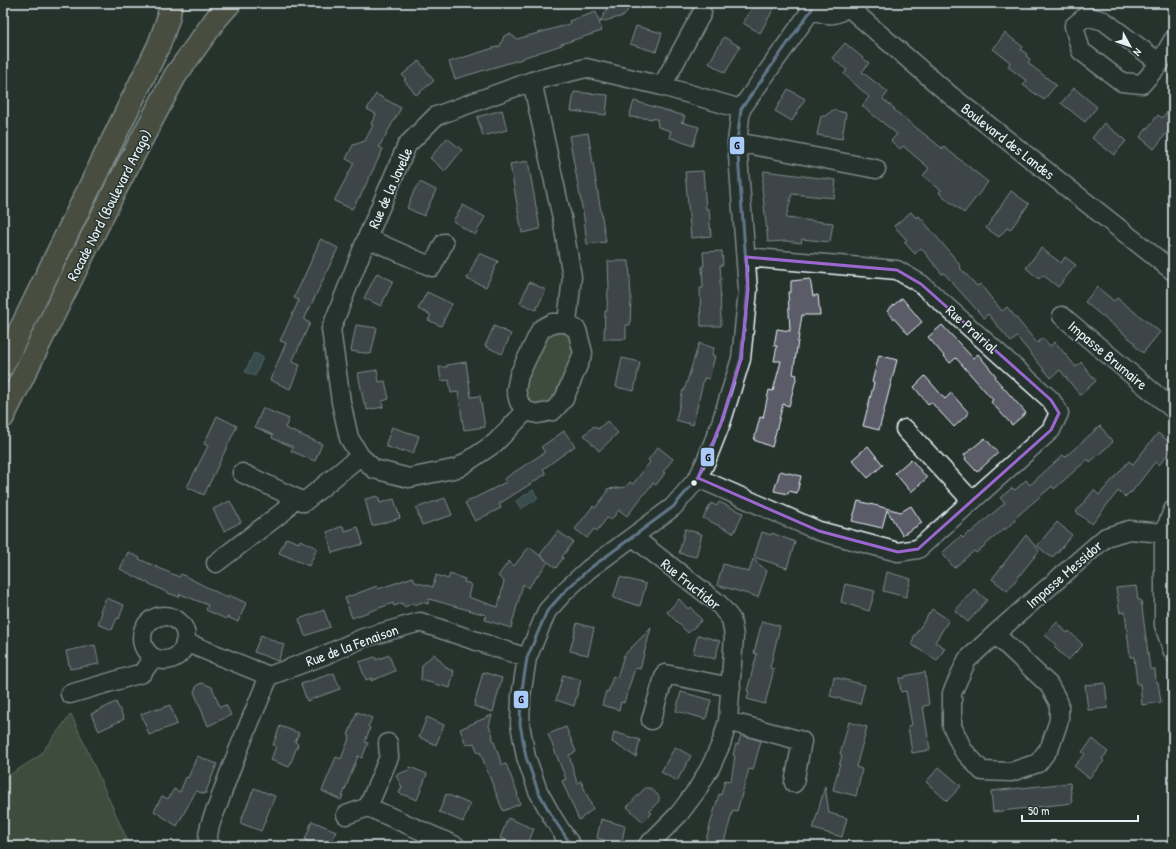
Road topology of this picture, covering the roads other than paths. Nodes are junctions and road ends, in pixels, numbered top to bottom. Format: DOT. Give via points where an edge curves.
graph roads {
  1 [pos="171,3"];
  2 [pos="230,3"];
  3 [pos="848,4"];
  4 [pos="810,6"];
  5 [pos="702,13"];
  6 [pos="1173,40"];
  7 [pos="1160,63"];
  8 [pos="532,81"];
  9 [pos="662,86"];
  10 [pos="741,109"];
  11 [pos="737,142"];
  12 [pos="876,169"];
  13 [pos="368,238"];
  14 [pos="444,243"];
  15 [pos="746,257"];
  16 [pos="1173,271"];
  17 [pos="1062,316"];
  18 [pos="567,323"];
  19 [pos="3,365"];
  20 [pos="1173,409"];
  21 [pos="526,411"];
  22 [pos="3,417"];
  23 [pos="905,429"];
  24 [pos="360,456"];
  25 [pos="242,473"];
  26 [pos="698,478"];
  27 [pos="294,497"];
  28 [pos="971,500"];
  29 [pos="1173,510"];
  30 [pos="1164,533"];
  31 [pos="633,537"];
  32 [pos="216,563"];
  33 [pos="995,634"];
  34 [pos="185,642"];
  35 [pos="1173,652"];
  36 [pos="154,658"];
  37 [pos="527,658"];
  38 [pos="269,676"];
  39 [pos="732,687"];
  40 [pos="70,694"];
  41 [pos="651,720"];
  42 [pos="728,721"];
  43 [pos="388,744"];
  44 [pos="794,783"];
  45 [pos="368,808"];
  46 [pos="346,815"];
  47 [pos="209,846"];
  48 [pos="456,846"];
  49 [pos="572,846"];
  50 [pos="647,846"];
  1 -- 19 [label="main road, Rocade Nord (Boulevard Arago)" via="159,44"];
  2 -- 22 [label="main road, Rocade Nord (Boulevard Arago)" via="175,76 115,190"];
  3 -- 4 [label="street" via="841,11 826,15"];
  3 -- 16 [label="street, Boulevard des Landes" via="950,95"];
  4 -- 10 [label="street"];
  5 -- 9 [label="street"];
  6 -- 7 [label="street"];
  7 -- 7 [label="street" via="1142,84 1122,82 1081,51 1074,26 1086,16 1104,21"];
  8 -- 9 [label="street, Rue de la Javelle" via="586,68"];
  8 -- 13 [label="street, Rue de la Javelle" via="436,116 407,145"];
  8 -- 18 [label="street" via="572,277"];
  9 -- 10 [label="street, Rue de la Javelle"];
  10 -- 11 [label="street"];
  11 -- 12 [label="street"];
  11 -- 15 [label="street"];
  13 -- 14 [label="street" via="432,267"];
  13 -- 24 [label="street, Rue de la Javelle" via="331,329 342,409 349,438"];
  15 -- 26 [label="street" via="748,290 741,359 721,423"];
  15 -- 28 [label="street, Rue Prairial" via="897,270 922,284 1051,400 1059,413 1051,430"];
  17 -- 20 [label="street, Impasse Brumaire"];
  18 -- 21 [label="street" via="552,323 541,329 519,375 516,390 519,402"];
  18 -- 21 [label="street" via="577,330 583,353 564,399 553,411 538,414"];
  21 -- 24 [label="street, Rue de la Javelle" via="495,443 458,468 409,478 374,469"];
  23 -- 28 [label="street"];
  24 -- 27 [label="street" via="304,502"];
  25 -- 27 [label="street"];
  26 -- 28 [label="street, Rue Prairial" via="819,531 898,552 918,549"];
  26 -- 31 [label="street" via="673,507"];
  27 -- 32 [label="street" via="284,511"];
  29 -- 30 [label="street"];
  30 -- 33 [label="street, Impasse Messidor" via="1129,530 1106,537"];
  30 -- 35 [label="street" via="1164,626"];
  31 -- 37 [label="street" via="589,569 547,611"];
  31 -- 39 [label="street, Rue Fructidor" via="718,603 731,619 734,636"];
  33 -- 33 [label="street, Impasse Messidor" via="967,660 952,693 952,726 963,750 982,771 1011,772 1038,763 1050,747 1059,720 1059,702 1049,685"];
  34 -- 36 [label="street" via="183,649 173,658"];
  34 -- 36 [label="street" via="184,629 179,623 166,617 152,620 146,625 142,639 144,647"];
  34 -- 38 [label="street"];
  36 -- 40 [label="street" via="142,673"];
  37 -- 38 [label="street, Rue de la Fenaison" via="420,622 363,638"];
  37 -- 49 [label="street" via="520,724 526,757 538,791"];
  38 -- 47 [label="street" via="209,828"];
  39 -- 41 [label="street" via="665,674"];
  39 -- 42 [label="street, Rue Fructidor"];
  42 -- 44 [label="street" via="802,741"];
  42 -- 50 [label="street, Rue Fructidor" via="721,744 697,790 679,814"];
  43 -- 45 [label="street" via="388,757"];
  45 -- 46 [label="street"];
  45 -- 48 [label="street"];
}
